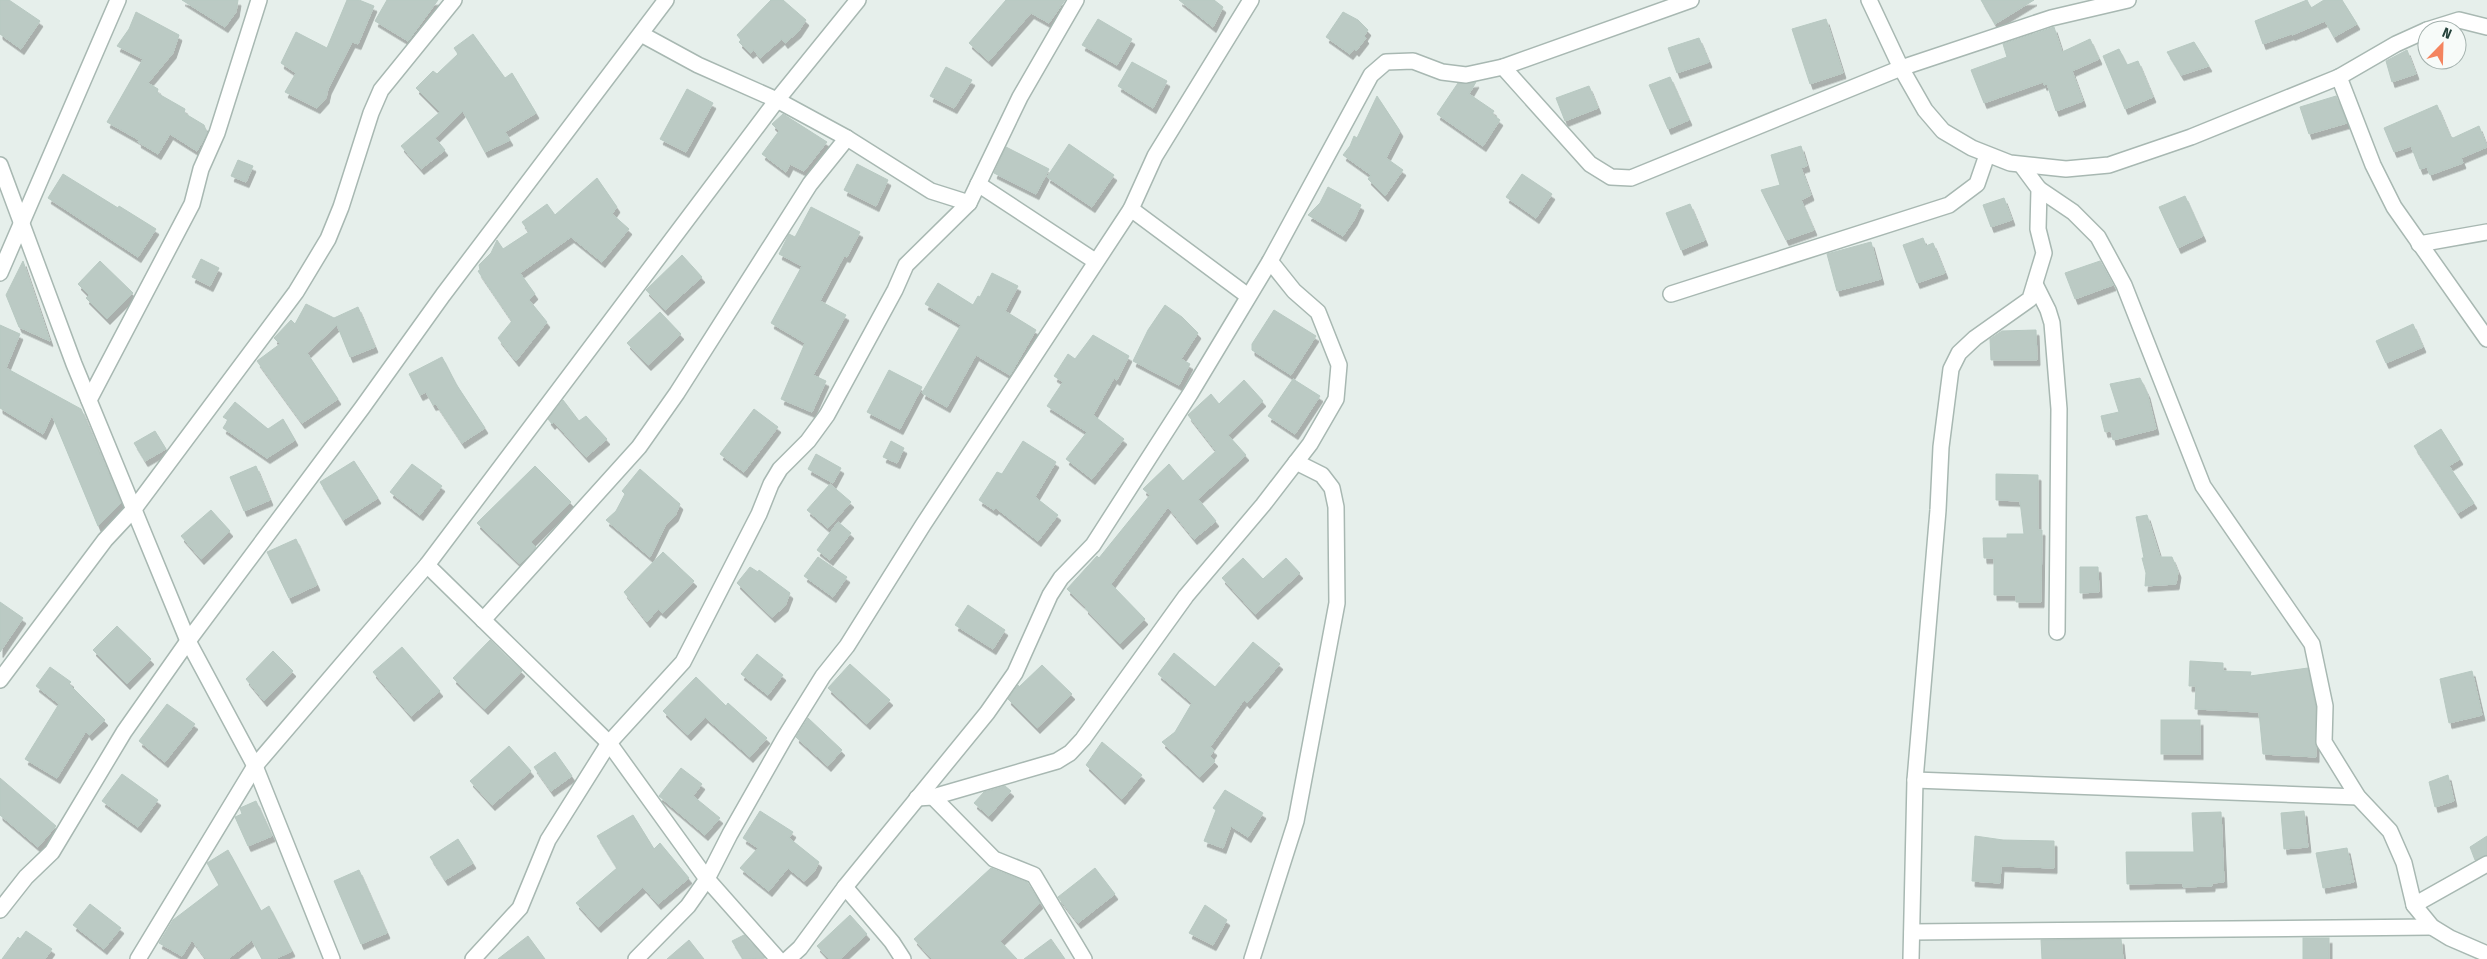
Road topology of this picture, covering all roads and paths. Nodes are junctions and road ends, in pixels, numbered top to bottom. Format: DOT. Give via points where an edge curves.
graph roads {
  1 [pos="118,0"];
  2 [pos="259,0"];
  3 [pos="454,0"];
  4 [pos="666,0"];
  5 [pos="858,0"];
  6 [pos="1076,0"];
  7 [pos="1251,0"];
  8 [pos="1869,0"];
  9 [pos="2128,0"];
  10 [pos="1684,1"];
  11 [pos="2467,22"];
  12 [pos="2487,27"];
  13 [pos="641,34"];
  14 [pos="2417,35"];
  15 [pos="1504,67"];
  16 [pos="1901,68"];
  17 [pos="2339,77"];
  18 [pos="777,100"];
  19 [pos="847,138"];
  20 [pos="1987,155"];
  21 [pos="0,165"];
  22 [pos="2022,166"];
  23 [pos="978,184"];
  24 [pos="2038,189"];
  25 [pos="969,203"];
  26 [pos="1131,209"];
  27 [pos="22,220"];
  28 [pos="2487,232"];
  29 [pos="2419,244"];
  30 [pos="1095,261"];
  31 [pos="1270,261"];
  32 [pos="0,273"];
  33 [pos="2035,284"];
  34 [pos="1671,294"];
  35 [pos="1248,296"];
  36 [pos="2487,339"];
  37 [pos="89,400"];
  38 [pos="1296,462"];
  39 [pos="134,509"];
  40 [pos="427,566"];
  41 [pos="483,620"];
  42 [pos="2057,632"];
  43 [pos="188,641"];
  44 [pos="0,680"];
  45 [pos="609,743"];
  46 [pos="255,766"];
  47 [pos="1915,780"];
  48 [pos="933,797"];
  49 [pos="2358,797"];
  50 [pos="917,798"];
  51 [pos="2487,864"];
  52 [pos="707,879"];
  53 [pos="846,887"];
  54 [pos="2414,905"];
  55 [pos="0,910"];
  56 [pos="2432,926"];
  57 [pos="1912,932"];
  58 [pos="2487,954"];
  59 [pos="138,959"];
  60 [pos="332,959"];
  61 [pos="473,959"];
  62 [pos="636,959"];
  63 [pos="778,959"];
  64 [pos="788,959"];
  65 [pos="903,959"];
  66 [pos="1084,959"];
  67 [pos="1252,959"];
  68 [pos="1912,959"];
  1 -- 27 [label="street"];
  2 -- 37 [label="street" via="192,204"];
  3 -- 39 [label="street" via="381,90 328,239 296,292"];
  4 -- 13 [label="street"];
  5 -- 18 [label="street"];
  6 -- 23 [label="street" via="1020,97"];
  7 -- 26 [label="street" via="1155,156"];
  8 -- 16 [label="street"];
  9 -- 16 [label="street" via="2051,18"];
  10 -- 15 [label="street"];
  11 -- 12 [label="street"];
  13 -- 18 [label="street" via="698,65"];
  13 -- 43 [label="street" via="443,295"];
  14 -- 17 [label="street"];
  15 -- 16 [label="street" via="1590,164 1611,177 1631,178"];
  15 -- 31 [label="street" via="1466,75 1442,72 1413,61 1386,62 1381,66 1371,75"];
  16 -- 20 [label="street" via="1925,110 1943,132"];
  17 -- 22 [label="street" via="2191,137 2109,165 2066,169"];
  17 -- 29 [label="street" via="2394,207"];
  18 -- 19 [label="street"];
  18 -- 40 [label="street"];
  19 -- 25 [label="street" via="931,191"];
  19 -- 41 [label="street" via="810,184 639,447"];
  20 -- 22 [label="street"];
  20 -- 34 [label="street" via="1977,184 1949,206"];
  21 -- 27 [label="street"];
  22 -- 24 [label="street"];
  23 -- 25 [label="street"];
  23 -- 30 [label="street"];
  24 -- 33 [label="street" via="2038,229 2044,253"];
  24 -- 49 [label="street" via="2073,212 2098,237 2124,286 2203,486 2312,644 2325,706 2324,742"];
  25 -- 45 [label="street" via="906,265 827,415 771,484 759,514 683,662"];
  26 -- 30 [label="street"];
  26 -- 35 [label="street"];
  27 -- 32 [label="street"];
  27 -- 37 [label="street"];
  28 -- 29 [label="street"];
  29 -- 36 [label="street"];
  30 -- 52 [label="street" via="847,646 823,676 784,737"];
  31 -- 35 [label="street"];
  31 -- 38 [label="street" via="1294,291 1318,312 1339,365 1336,399"];
  33 -- 42 [label="street" via="2052,323 2059,410"];
  33 -- 47 [label="street" via="2030,299 1975,338 1959,353 1951,369 1941,448"];
  35 -- 50 [label="street" via="1190,394 1092,545 1061,578 1050,595 1015,673 987,713"];
  37 -- 39 [label="street"];
  38 -- 48 [label="street" via="1186,596 1070,753 1057,762"];
  38 -- 67 [label="street" via="1322,475 1332,488 1336,506 1337,603 1296,820"];
  39 -- 43 [label="street"];
  39 -- 44 [label="street" via="105,540"];
  40 -- 41 [label="street"];
  40 -- 46 [label="street"];
  41 -- 45 [label="street"];
  43 -- 46 [label="street"];
  43 -- 55 [label="street" via="124,732 52,852 26,877"];
  45 -- 52 [label="street"];
  45 -- 61 [label="street" via="548,840 520,908"];
  46 -- 59 [label="street"];
  46 -- 60 [label="street"];
  47 -- 49 [label="street"];
  47 -- 57 [label="street"];
  48 -- 50 [label="street"];
  48 -- 66 [label="street" via="994,860 1034,875"];
  49 -- 54 [label="street" via="2390,831 2404,862"];
  50 -- 53 [label="street"];
  51 -- 54 [label="street"];
  52 -- 62 [label="street" via="688,906"];
  52 -- 63 [label="street"];
  53 -- 64 [label="street"];
  53 -- 65 [label="street"];
  54 -- 56 [label="street"];
  56 -- 57 [label="street"];
  56 -- 58 [label="street" via="2450,938"];
  57 -- 68 [label="street"];
}
